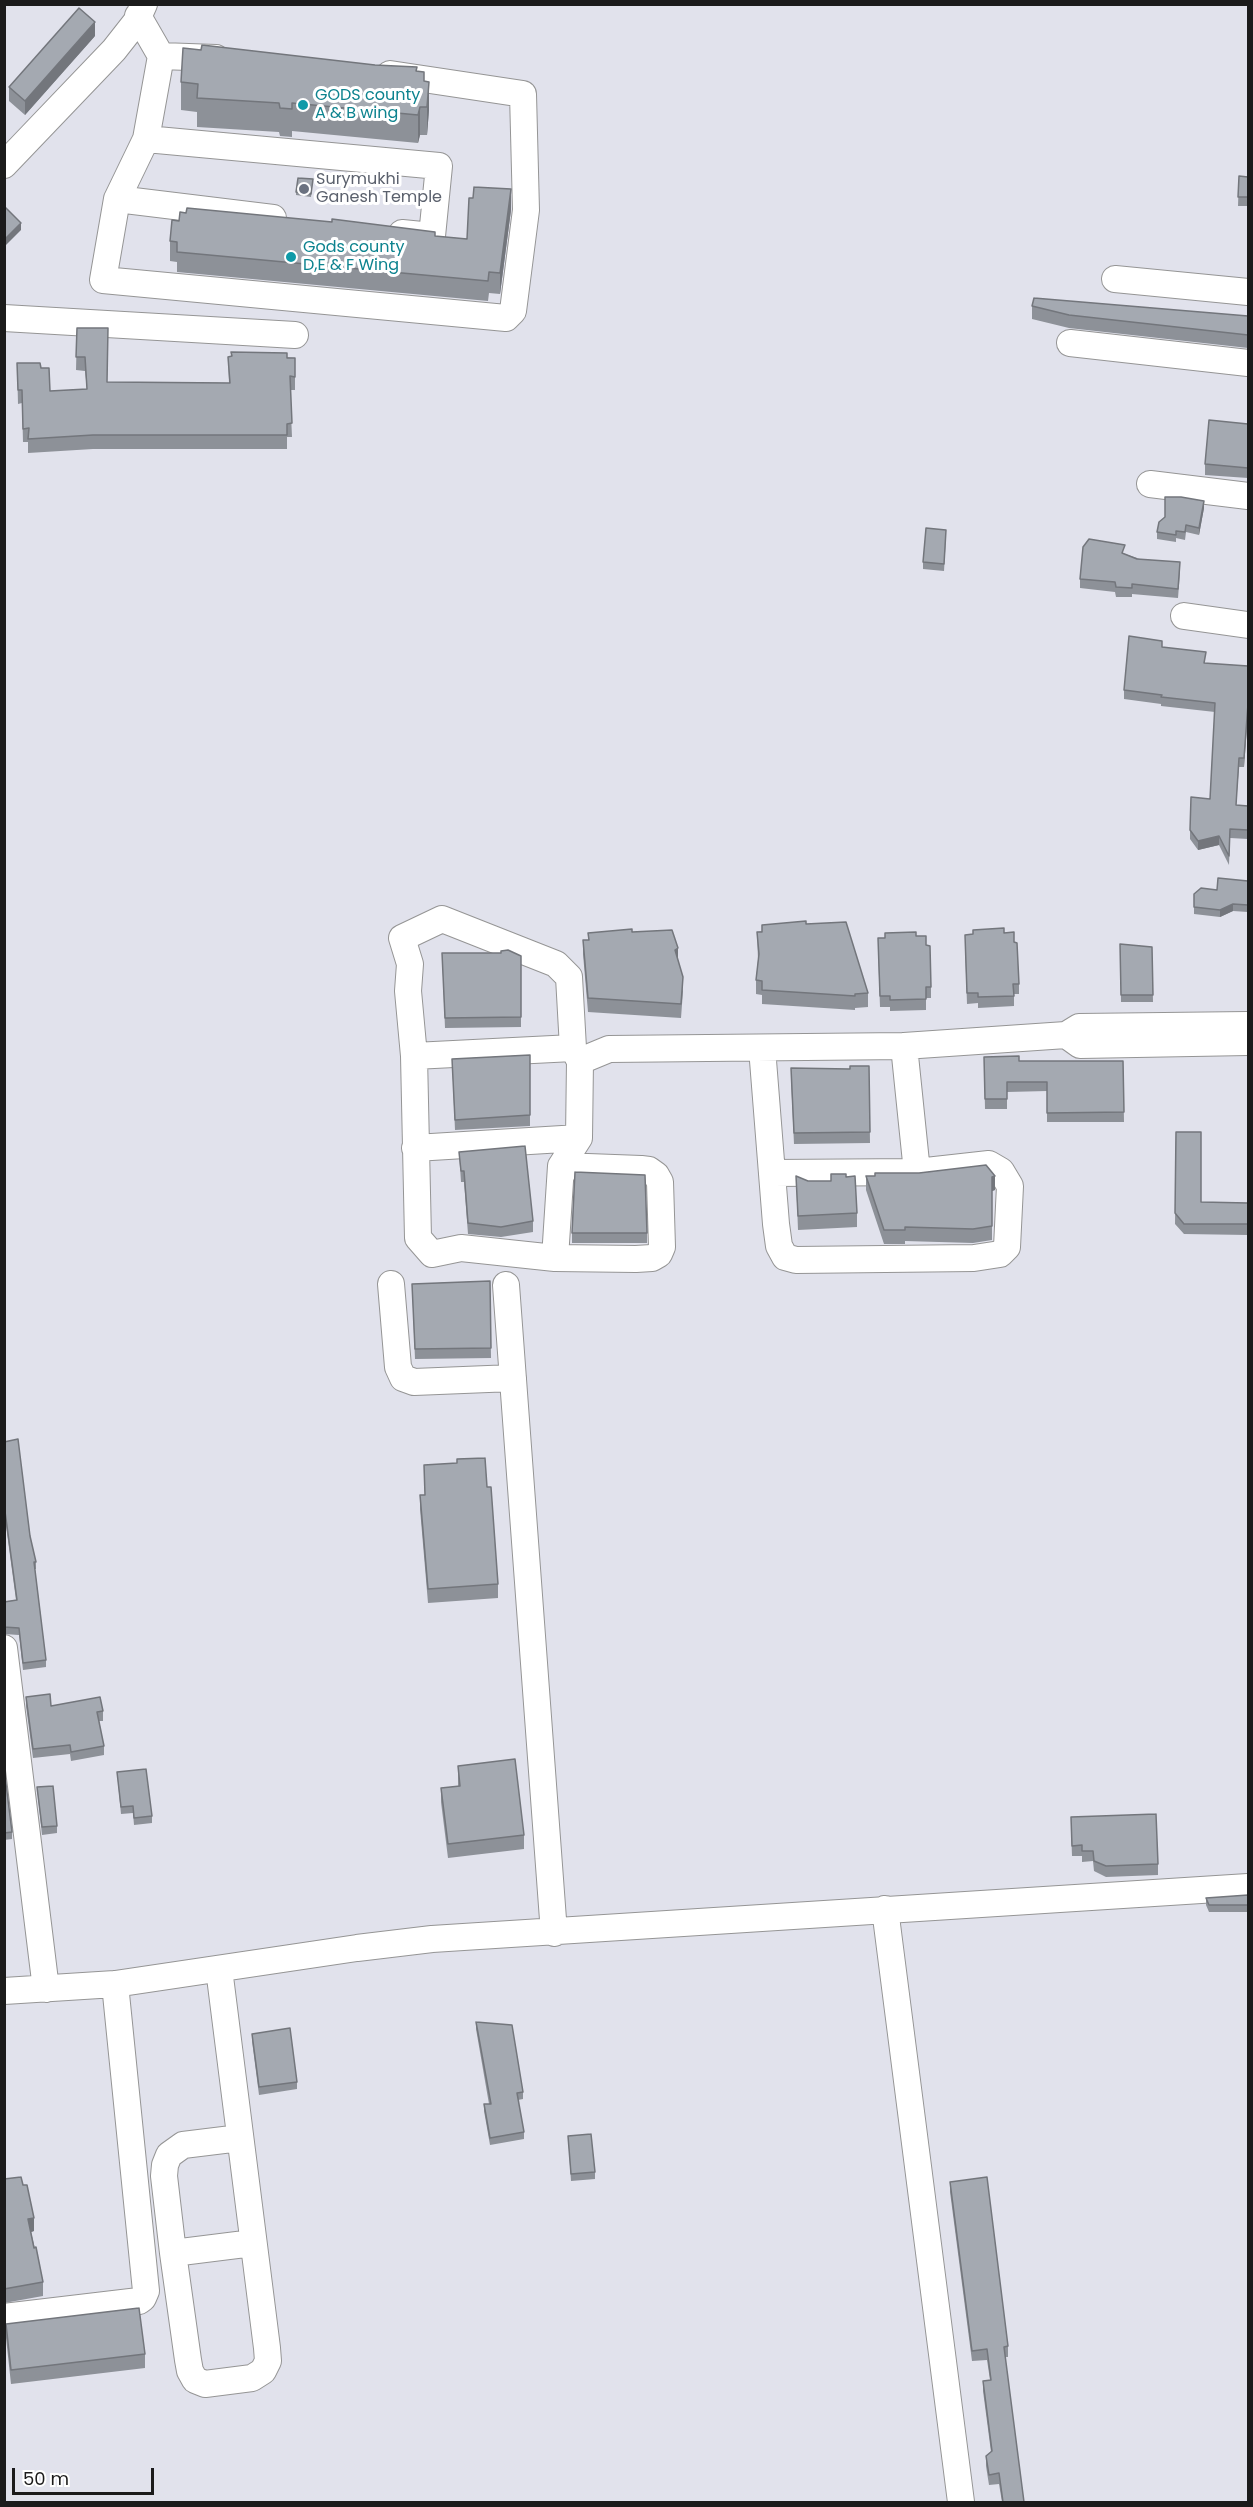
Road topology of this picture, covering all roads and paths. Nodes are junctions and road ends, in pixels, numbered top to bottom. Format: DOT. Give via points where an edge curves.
graph roads {
  1 [pos="141,10"];
  2 [pos="161,56"];
  3 [pos="243,59"];
  4 [pos="372,72"];
  5 [pos="146,139"];
  6 [pos="4,165"];
  7 [pos="117,199"];
  8 [pos="292,220"];
  9 [pos="374,230"];
  10 [pos="1115,279"];
  11 [pos="1248,292"];
  12 [pos="4,318"];
  13 [pos="295,335"];
  14 [pos="1070,343"];
  15 [pos="1248,363"];
  16 [pos="1150,484"];
  17 [pos="1248,496"];
  18 [pos="1184,615"];
  19 [pos="1248,625"];
  20 [pos="1248,1025"];
  21 [pos="1066,1035"];
  22 [pos="1248,1042"];
  23 [pos="904,1046"];
  24 [pos="762,1048"];
  25 [pos="577,1055"];
  26 [pos="414,1056"];
  27 [pos="579,1138"];
  28 [pos="415,1148"];
  29 [pos="561,1167"];
  30 [pos="917,1172"];
  31 [pos="773,1173"];
  32 [pos="555,1258"];
  33 [pos="391,1284"];
  34 [pos="506,1286"];
  35 [pos="513,1378"];
  36 [pos="4,1648"];
  37 [pos="1248,1887"];
  38 [pos="885,1909"];
  39 [pos="554,1933"];
  40 [pos="219,1969"];
  41 [pos="115,1984"];
  42 [pos="46,1989"];
  43 [pos="4,1991"];
  44 [pos="240,2138"];
  45 [pos="253,2242"];
  46 [pos="172,2253"];
  47 [pos="4,2317"];
  48 [pos="961,2502"];
  1 -- 2 [label="street"];
  1 -- 6 [label="street" via="114,50"];
  2 -- 3 [label="street"];
  2 -- 5 [label="street"];
  4 -- 7 [label="street" via="523,94 526,210 513,311 506,318 103,280"];
  5 -- 7 [label="street"];
  5 -- 9 [label="street" via="439,166 432,236"];
  7 -- 8 [label="street"];
  10 -- 11 [label="street"];
  12 -- 13 [label="street"];
  14 -- 15 [label="street"];
  16 -- 17 [label="street"];
  18 -- 19 [label="street"];
  20 -- 21 [label="street" via="1079,1027"];
  21 -- 22 [label="street" via="1080,1045"];
  21 -- 23 [label="street"];
  23 -- 24 [label="street"];
  23 -- 30 [label="street"];
  24 -- 25 [label="street" via="609,1049"];
  24 -- 31 [label="street"];
  25 -- 26 [label="street"];
  25 -- 26 [label="street" via="569,976 562,969 441,919 402,938 410,964 408,991"];
  25 -- 27 [label="street"];
  26 -- 28 [label="street"];
  27 -- 28 [label="street"];
  27 -- 29 [label="street"];
  28 -- 32 [label="street" via="418,1238 432,1254 461,1248"];
  29 -- 32 [label="street"];
  29 -- 32 [label="street" via="641,1169 656,1175 660,1182 662,1247 652,1258"];
  30 -- 31 [label="street"];
  30 -- 31 [label="street" via="989,1164 1001,1171 1010,1186 1007,1247 991,1257 785,1257 779,1246"];
  33 -- 35 [label="street" via="398,1367 403,1378 414,1382"];
  34 -- 35 [label="street"];
  35 -- 39 [label="street"];
  36 -- 42 [label="street"];
  37 -- 38 [label="street"];
  38 -- 39 [label="street"];
  38 -- 48 [label="street"];
  39 -- 40 [label="street" via="432,1939"];
  40 -- 41 [label="street"];
  40 -- 44 [label="street"];
  41 -- 42 [label="street"];
  41 -- 47 [label="street" via="146,2291 138,2301"];
  42 -- 43 [label="street"];
  44 -- 45 [label="street"];
  44 -- 46 [label="street" via="195,2142 169,2155 164,2176"];
  45 -- 46 [label="street"];
  45 -- 46 [label="street" via="268,2361 258,2375 235,2381 205,2384 195,2380 190,2372"];
}
